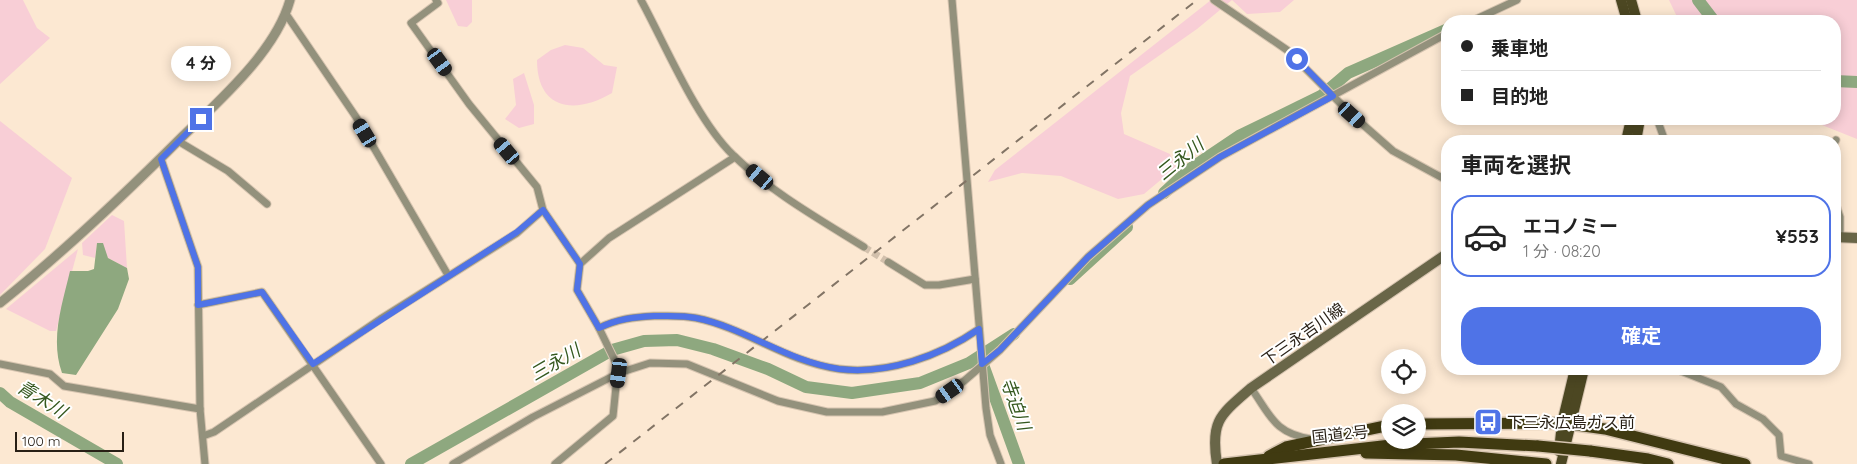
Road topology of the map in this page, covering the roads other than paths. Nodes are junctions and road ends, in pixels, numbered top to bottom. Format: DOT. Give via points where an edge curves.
graph roads {
  1 [pos="290,0"];
  2 [pos="436,0"];
  3 [pos="641,0"];
  4 [pos="952,0"];
  5 [pos="1214,0"];
  6 [pos="1517,0"];
  7 [pos="1621,0"];
  8 [pos="1631,0"];
  9 [pos="286,14"];
  10 [pos="1485,15"];
  11 [pos="1625,15"];
  12 [pos="1635,15"];
  13 [pos="1441,36"];
  14 [pos="1332,94"];
  15 [pos="178,141"];
  16 [pos="736,157"];
  17 [pos="161,159"];
  18 [pos="1441,177"];
  19 [pos="267,204"];
  20 [pos="543,210"];
  21 [pos="1841,237"];
  22 [pos="1857,238"];
  23 [pos="864,247"];
  24 [pos="1441,258"];
  25 [pos="888,262"];
  26 [pos="580,264"];
  27 [pos="448,275"];
  28 [pos="976,279"];
  29 [pos="0,303"];
  30 [pos="198,305"];
  31 [pos="979,329"];
  32 [pos="600,330"];
  33 [pos="0,364"];
  34 [pos="313,364"];
  35 [pos="982,364"];
  36 [pos="618,370"];
  37 [pos="1574,375"];
  38 [pos="1582,375"];
  39 [pos="1691,375"];
  40 [pos="1251,388"];
  41 [pos="200,408"];
  42 [pos="1567,423"];
  43 [pos="1426,424"];
  44 [pos="1381,427"];
  45 [pos="204,436"];
  46 [pos="1316,440"];
  47 [pos="1334,451"];
  48 [pos="1264,459"];
  49 [pos="379,461"];
  50 [pos="205,464"];
  51 [pos="453,464"];
  52 [pos="555,464"];
  53 [pos="1001,464"];
  54 [pos="1217,464"];
  55 [pos="1224,464"];
  56 [pos="1546,464"];
  57 [pos="1561,464"];
  58 [pos="1668,464"];
  59 [pos="1745,464"];
  60 [pos="1809,464"];
  1 -- 9 [label="street"];
  2 -- 20 [label="street" via="438,3 411,22 469,104 537,187"];
  3 -- 16 [label="street" via="705,119"];
  4 -- 28 [label="street"];
  5 -- 14 [label="street" via="1286,50"];
  6 -- 10 [label="street"];
  7 -- 11 [label="main road"];
  8 -- 12 [label="main road"];
  9 -- 15 [label="street" via="257,58"];
  9 -- 27 [label="street" via="356,117"];
  13 -- 14 [label="street"];
  14 -- 18 [label="street" via="1393,152"];
  14 -- 35 [label="street" via="1220,157 1148,205 1088,257 1000,350"];
  15 -- 17 [label="street"];
  15 -- 19 [label="street" via="228,171"];
  16 -- 23 [label="street" via="784,197"];
  16 -- 26 [label="street" via="609,238"];
  17 -- 29 [label="street" via="72,243"];
  17 -- 30 [label="street" via="198,267"];
  20 -- 26 [label="street"];
  20 -- 27 [label="street" via="517,232"];
  21 -- 22 [label="main road"];
  24 -- 40 [label="main road, 下三永吉川線"];
  25 -- 28 [label="street" via="925,285"];
  26 -- 32 [label="street" via="577,290"];
  27 -- 34 [label="street"];
  28 -- 31 [label="street"];
  30 -- 34 [label="street" via="262,292"];
  30 -- 41 [label="street"];
  31 -- 32 [label="street" via="930,355 878,368 851,369 824,366 785,355 728,328 696,318 629,317"];
  31 -- 35 [label="street"];
  32 -- 36 [label="street"];
  33 -- 41 [label="street" via="50,374 64,386"];
  34 -- 45 [label="street"];
  34 -- 49 [label="street"];
  35 -- 36 [label="street" via="935,401 882,412 827,412 803,408 675,362"];
  35 -- 53 [label="street" via="990,435"];
  36 -- 51 [label="street"];
  36 -- 52 [label="street" via="613,416"];
  37 -- 42 [label="main road"];
  38 -- 42 [label="main road"];
  39 -- 60 [label="street" via="1721,387 1736,404 1763,419 1779,435 1781,456"];
  40 -- 46 [label="street" via="1278,428"];
  40 -- 54 [label="main road, 下三永吉川線" via="1226,410 1217,423 1214,436"];
  41 -- 45 [label="street"];
  42 -- 43 [label="highway"];
  42 -- 57 [label="main road" via="1559,454"];
  42 -- 59 [label="highway" via="1605,429"];
  44 -- 46 [label="highway"];
  45 -- 50 [label="street"];
  46 -- 48 [label="highway" via="1286,447"];
  47 -- 48 [label="highway, 国道2号"];
  47 -- 56 [label="highway" via="1456,455"];
  47 -- 58 [label="highway, 国道2号, bridge" via="1391,444 1459,442 1590,451"];
  48 -- 55 [label="highway, 国道2号"];
}
